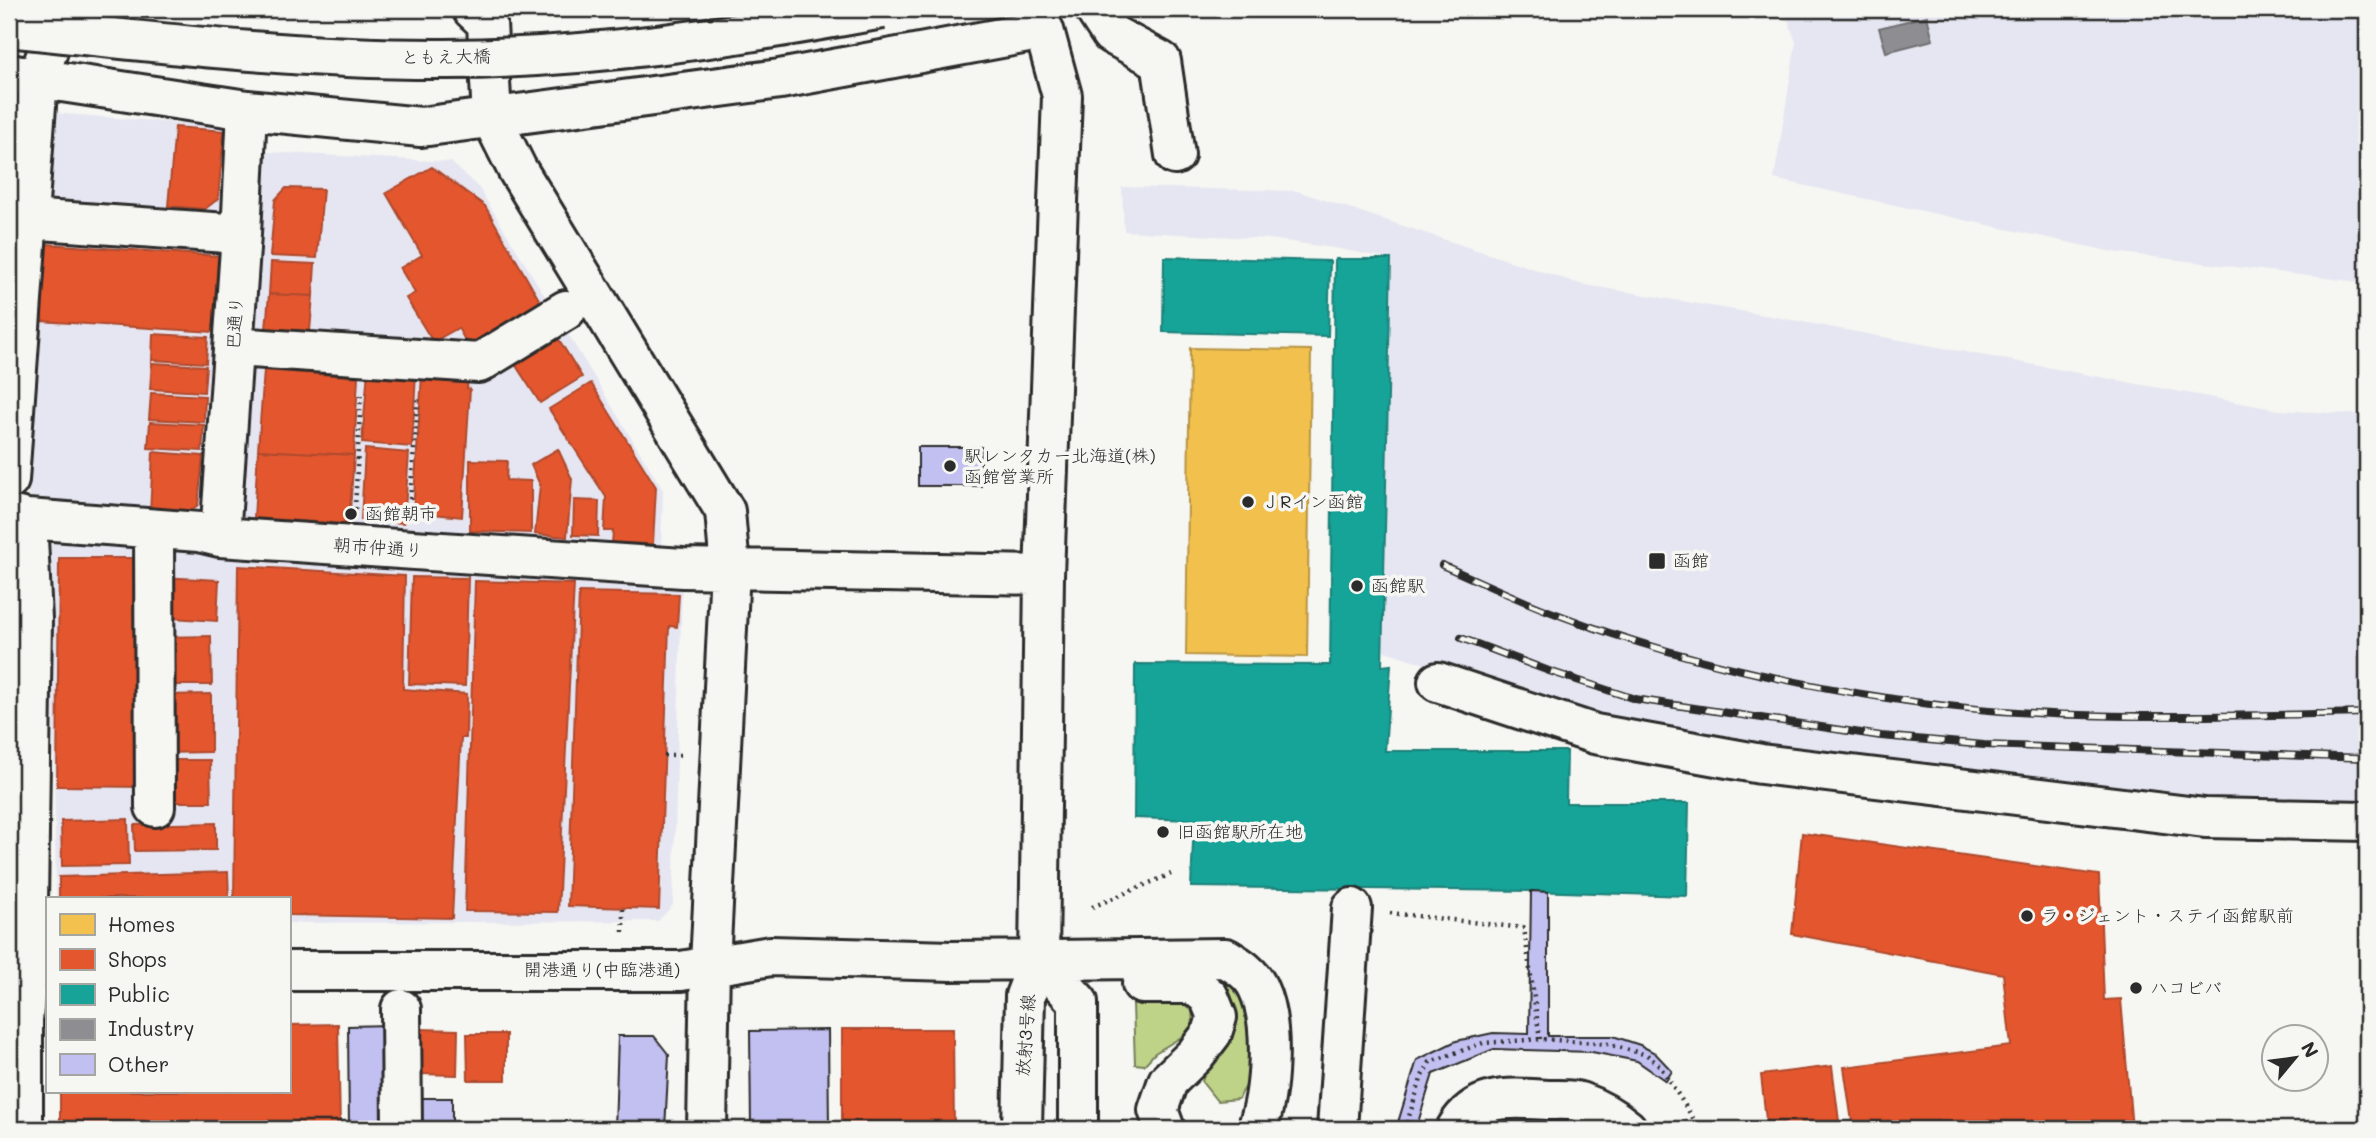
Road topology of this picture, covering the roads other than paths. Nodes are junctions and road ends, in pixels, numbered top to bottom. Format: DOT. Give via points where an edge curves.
graph roads {
  1 [pos="63,9"];
  2 [pos="882,9"];
  3 [pos="1099,10"];
  4 [pos="483,14"];
  5 [pos="9,26"];
  6 [pos="1044,30"];
  7 [pos="23,76"];
  8 [pos="247,110"];
  9 [pos="492,119"];
  10 [pos="1175,155"];
  11 [pos="27,219"];
  12 [pos="241,234"];
  13 [pos="566,310"];
  14 [pos="234,347"];
  15 [pos="13,354"];
  16 [pos="9,480"];
  17 [pos="18,517"];
  18 [pos="154,529"];
  19 [pos="220,537"];
  20 [pos="730,569"];
  21 [pos="1044,575"];
  22 [pos="1438,682"];
  23 [pos="155,807"];
  24 [pos="2367,821"];
  25 [pos="1352,908"];
  26 [pos="1039,960"];
  27 [pos="710,964"];
  28 [pos="290,971"];
  29 [pos="28,973"];
  30 [pos="401,1009"];
  31 [pos="1510,1114"];
  32 [pos="23,1129"];
  33 [pos="402,1129"];
  34 [pos="706,1129"];
  35 [pos="1022,1129"];
  36 [pos="1078,1129"];
  37 [pos="1165,1129"];
  38 [pos="1257,1129"];
  39 [pos="1337,1129"];
  40 [pos="1456,1129"];
  41 [pos="1627,1129"];
  1 -- 7 [label="street"];
  2 -- 5 [label="street, ともえ大橋, bridge" via="642,47 437,60 256,51"];
  3 -- 6 [label="street"];
  3 -- 10 [label="street" via="1111,34 1161,61"];
  4 -- 9 [label="street"];
  6 -- 9 [label="street" via="780,79"];
  6 -- 21 [label="street" via="1062,96"];
  7 -- 8 [label="street"];
  7 -- 11 [label="street"];
  8 -- 9 [label="street" via="421,127"];
  8 -- 12 [label="street, 巴通り"];
  9 -- 20 [label="street" via="517,169 725,511"];
  11 -- 12 [label="street"];
  11 -- 15 [label="street"];
  12 -- 14 [label="street, 巴通り"];
  13 -- 14 [label="street" via="479,363"];
  14 -- 19 [label="street, 巴通り"];
  15 -- 16 [label="street"];
  17 -- 18 [label="street, 朝市仲通り"];
  17 -- 29 [label="street" via="32,620"];
  18 -- 19 [label="street, 朝市仲通り"];
  18 -- 23 [label="street"];
  19 -- 20 [label="street, 朝市仲通り"];
  20 -- 21 [label="street, 朝市仲通り"];
  20 -- 27 [label="street"];
  21 -- 26 [label="street"];
  22 -- 24 [label="street" via="1595,734 1761,764 2205,818"];
  25 -- 39 [label="street"];
  26 -- 27 [label="street, 開港通り(中臨港通)" via="771,956"];
  26 -- 35 [label="street, 放射3号線" via="1025,996"];
  26 -- 36 [label="street, 放射3号線" via="1078,1002"];
  26 -- 37 [label="street" via="1108,984 1193,985 1209,997 1217,1017 1212,1033 1168,1081 1158,1110"];
  26 -- 38 [label="street, 開港通り(中臨港通)" via="1226,958 1244,969 1264,1003 1269,1049 1265,1109"];
  27 -- 28 [label="street, 開港通り(中臨港通)" via="681,971"];
  27 -- 34 [label="street"];
  29 -- 32 [label="street"];
  30 -- 33 [label="street"];
  31 -- 40 [label="street" via="1496,1100 1475,1107"];
  31 -- 41 [label="street" via="1578,1101"];
}
